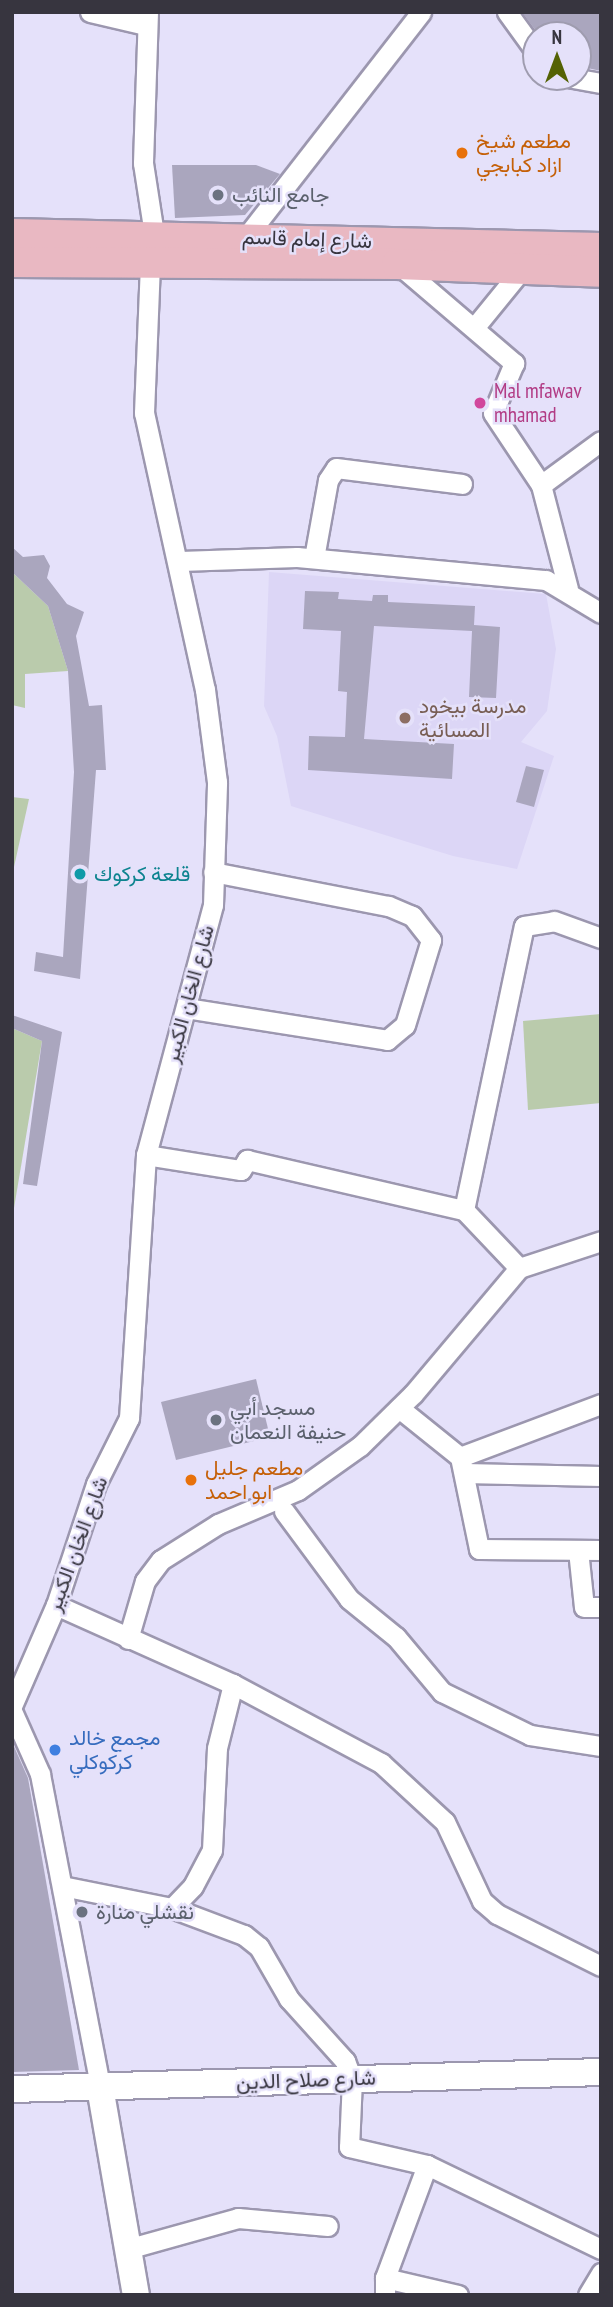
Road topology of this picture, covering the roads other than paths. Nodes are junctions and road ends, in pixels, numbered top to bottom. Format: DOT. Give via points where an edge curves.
graph roads {
  1 [pos="90,12"];
  2 [pos="398,12"];
  3 [pos="421,12"];
  4 [pos="507,12"];
  5 [pos="147,19"];
  6 [pos="522,33"];
  7 [pos="397,36"];
  8 [pos="12,233"];
  9 [pos="246,237"];
  10 [pos="601,248"];
  11 [pos="152,249"];
  12 [pos="12,262"];
  13 [pos="397,264"];
  14 [pos="523,268"];
  15 [pos="601,272"];
  16 [pos="474,328"];
  17 [pos="601,441"];
  18 [pos="462,484"];
  19 [pos="541,485"];
  20 [pos="314,558"];
  21 [pos="180,561"];
  22 [pos="568,589"];
  23 [pos="601,613"];
  24 [pos="213,872"];
  25 [pos="601,937"];
  26 [pos="186,1008"];
  27 [pos="146,1156"];
  28 [pos="464,1210"];
  29 [pos="601,1241"];
  30 [pos="519,1268"];
  31 [pos="601,1404"];
  32 [pos="398,1408"];
  33 [pos="462,1465"];
  34 [pos="601,1476"];
  35 [pos="284,1511"];
  36 [pos="578,1550"];
  37 [pos="601,1550"];
  38 [pos="56,1605"];
  39 [pos="601,1607"];
  40 [pos="128,1639"];
  41 [pos="233,1684"];
  42 [pos="12,1708"];
  43 [pos="601,1746"];
  44 [pos="62,1886"];
  45 [pos="172,1908"];
  46 [pos="601,1966"];
  47 [pos="601,2072"];
  48 [pos="352,2079"];
  49 [pos="100,2087"];
  50 [pos="12,2089"];
  51 [pos="427,2165"];
  52 [pos="328,2226"];
  53 [pos="127,2249"];
  54 [pos="601,2249"];
  55 [pos="601,2273"];
  56 [pos="385,2287"];
  57 [pos="136,2295"];
  58 [pos="458,2295"];
  59 [pos="588,2295"];
  1 -- 5 [label="street"];
  2 -- 7 [label="street"];
  3 -- 7 [label="street"];
  4 -- 6 [label="street"];
  5 -- 11 [label="street, شارع الخان الكبير" via="143,163"];
  7 -- 9 [label="street"];
  8 -- 11 [label="main road, شارع إمام قاسم"];
  9 -- 10 [label="main road, شارع إمام قاسم"];
  9 -- 11 [label="main road, شارع إمام قاسم"];
  11 -- 12 [label="main road, شارع إمام قاسم"];
  11 -- 13 [label="main road, شارع إمام قاسم"];
  11 -- 21 [label="street, شارع الخان الكبير" via="144,413"];
  13 -- 14 [label="main road, شارع إمام قاسم"];
  13 -- 16 [label="street"];
  14 -- 15 [label="main road, شارع إمام قاسم"];
  14 -- 16 [label="street"];
  16 -- 19 [label="street" via="514,363 494,413"];
  17 -- 19 [label="street"];
  18 -- 20 [label="street" via="336,468 328,480"];
  19 -- 22 [label="street"];
  20 -- 21 [label="street"];
  20 -- 22 [label="street" via="546,580"];
  21 -- 24 [label="street, شارع الخان الكبير" via="217,782"];
  22 -- 23 [label="street"];
  24 -- 26 [label="street, شارع الخان الكبير" via="213,905"];
  24 -- 26 [label="street" via="388,906 412,916 431,940 405,1025 387,1040"];
  25 -- 28 [label="street" via="554,922 524,926"];
  26 -- 27 [label="street, شارع الخان الكبير"];
  27 -- 28 [label="street" via="241,1170 247,1160"];
  27 -- 38 [label="street, شارع الخان الكبير" via="129,1418 96,1485"];
  28 -- 30 [label="street"];
  29 -- 30 [label="street"];
  30 -- 32 [label="street"];
  31 -- 33 [label="street"];
  32 -- 33 [label="street"];
  32 -- 40 [label="street" via="360,1446 299,1490 218,1524 161,1560 145,1581"];
  33 -- 34 [label="street"];
  33 -- 36 [label="street" via="479,1549"];
  35 -- 43 [label="street" via="349,1599 396,1637 442,1692 530,1735"];
  36 -- 37 [label="street"];
  36 -- 39 [label="street" via="584,1608"];
  38 -- 40 [label="street"];
  38 -- 42 [label="street, شارع الخان الكبير"];
  40 -- 41 [label="street"];
  41 -- 45 [label="street" via="217,1748 212,1850 193,1886"];
  41 -- 46 [label="street" via="381,1763 408,1783 445,1822 482,1901 497,1914"];
  42 -- 44 [label="street" via="40,1774"];
  44 -- 45 [label="street"];
  44 -- 49 [label="street"];
  45 -- 48 [label="street" via="244,1934 258,1947 289,1999 334,2044"];
  47 -- 48 [label="street, شارع صلاح الدين"];
  48 -- 49 [label="street, شارع صلاح الدين"];
  48 -- 51 [label="street" via="349,2147"];
  49 -- 50 [label="street, شارع صلاح الدين"];
  49 -- 53 [label="street"];
  51 -- 54 [label="street"];
  51 -- 56 [label="street"];
  52 -- 53 [label="street" via="238,2218"];
  53 -- 57 [label="street"];
  55 -- 59 [label="street"];
  56 -- 58 [label="street"];
}
